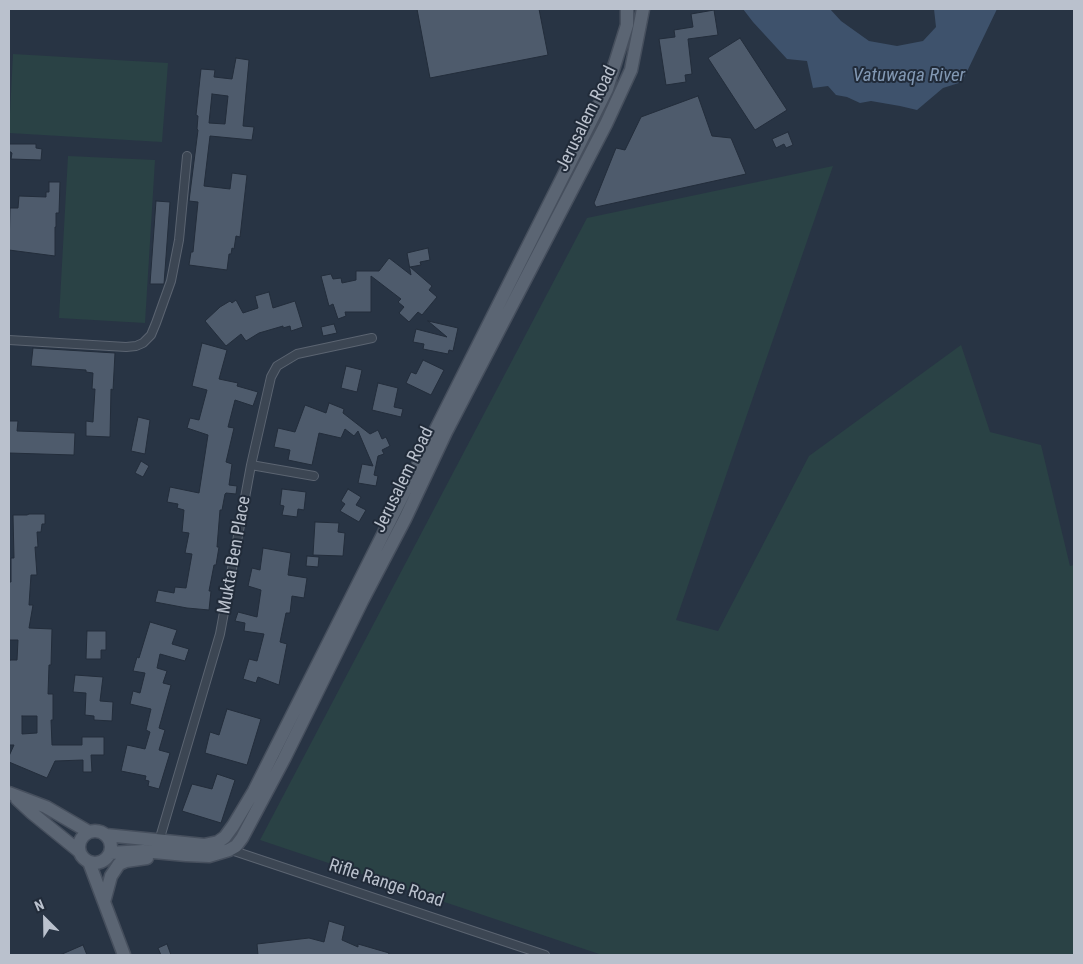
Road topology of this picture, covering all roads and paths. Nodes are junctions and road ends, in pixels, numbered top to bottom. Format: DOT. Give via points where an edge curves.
graph roads {
  1 [pos="628,9"];
  2 [pos="644,9"];
  3 [pos="187,156"];
  4 [pos="372,338"];
  5 [pos="9,340"];
  6 [pos="251,465"];
  7 [pos="314,476"];
  8 [pos="12,794"];
  9 [pos="89,832"];
  10 [pos="106,835"];
  11 [pos="159,841"];
  12 [pos="218,842"];
  13 [pos="229,850"];
  14 [pos="80,852"];
  15 [pos="186,855"];
  16 [pos="108,856"];
  17 [pos="89,862"];
  18 [pos="104,902"];
  19 [pos="124,955"];
  20 [pos="545,955"];
  1 -- 12 [label="main road, Jerusalem Road" via="627,25 603,98 254,791 233,826"];
  2 -- 13 [label="main road, Jerusalem Road" via="631,70 606,124 446,432 406,519 284,759 242,838"];
  3 -- 5 [label="street" via="179,240 171,281 156,323 144,343 126,347"];
  4 -- 6 [label="street, Mukta Ben Place" via="297,354 277,366 271,377"];
  6 -- 7 [label="street"];
  6 -- 11 [label="street, Mukta Ben Place" via="220,634"];
  8 -- 9 [label="main road"];
  8 -- 14 [label="main road"];
  9 -- 10 [label="main road" via="98,831"];
  9 -- 14 [label="main road" via="80,840"];
  10 -- 11 [label="main road"];
  10 -- 16 [label="main road" via="111,843"];
  11 -- 12 [label="main road" via="204,845"];
  12 -- 13 [label="street, Rifle Range Road"];
  13 -- 15 [label="main road" via="209,856"];
  13 -- 20 [label="street, Rifle Range Road"];
  14 -- 17 [label="main road"];
  15 -- 16 [label="main road" via="143,850"];
  15 -- 18 [label="main road" via="137,859 119,864 111,876"];
  16 -- 17 [label="main road" via="99,863"];
  16 -- 18 [label="main road"];
  17 -- 18 [label="main road"];
  18 -- 19 [label="main road"];
}
